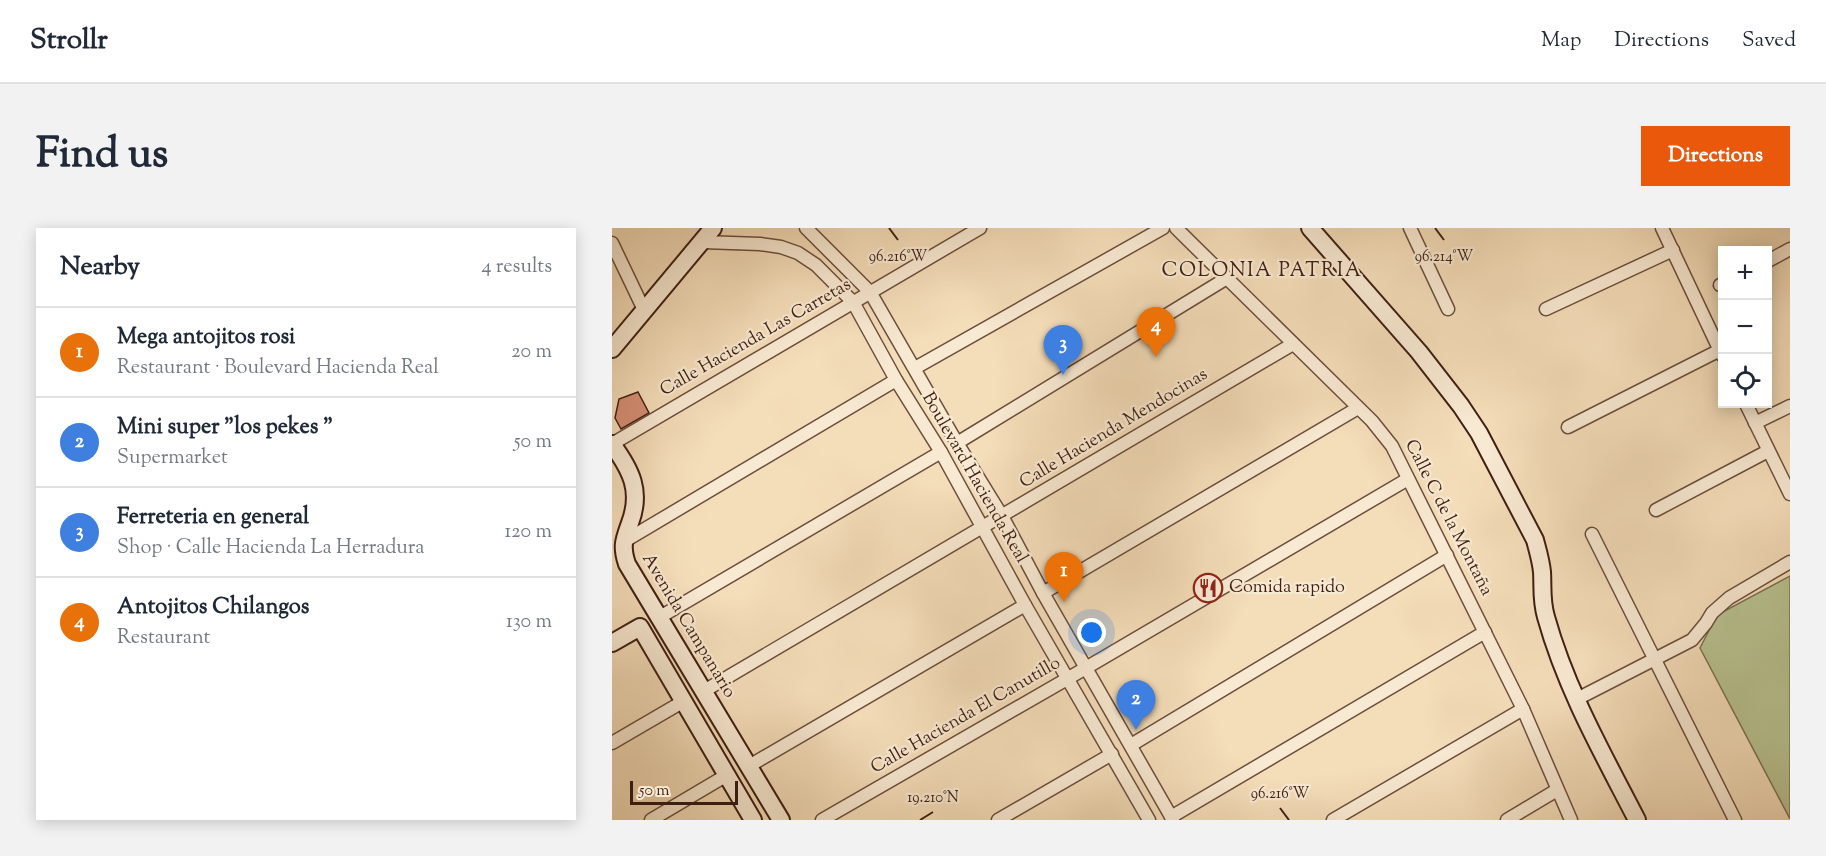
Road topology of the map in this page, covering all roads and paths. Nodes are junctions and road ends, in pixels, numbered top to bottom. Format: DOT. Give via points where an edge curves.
graph roads {
  1 [pos="713,228"];
  2 [pos="980,228"];
  3 [pos="1163,228"];
  4 [pos="1176,228"];
  5 [pos="1310,228"];
  6 [pos="1410,228"];
  7 [pos="1662,228"];
  8 [pos="810,229"];
  9 [pos="703,242"];
  10 [pos="612,243"];
  11 [pos="1790,249"];
  12 [pos="1673,250"];
  13 [pos="1772,258"];
  14 [pos="1227,278"];
  15 [pos="870,292"];
  16 [pos="853,302"];
  17 [pos="1448,309"];
  18 [pos="1546,309"];
  19 [pos="644,310"];
  20 [pos="1293,344"];
  21 [pos="1718,346"];
  22 [pos="612,349"];
  23 [pos="1718,353"];
  24 [pos="915,368"];
  25 [pos="896,380"];
  26 [pos="1790,406"];
  27 [pos="1358,408"];
  28 [pos="1748,408"];
  29 [pos="1755,423"];
  30 [pos="1568,427"];
  31 [pos="957,443"];
  32 [pos="612,444"];
  33 [pos="1768,451"];
  34 [pos="941,452"];
  35 [pos="1408,479"];
  36 [pos="1790,494"];
  37 [pos="1656,510"];
  38 [pos="1002,516"];
  39 [pos="983,527"];
  40 [pos="1592,534"];
  41 [pos="623,542"];
  42 [pos="1447,555"];
  43 [pos="1790,562"];
  44 [pos="1043,593"];
  45 [pos="1025,605"];
  46 [pos="660,617"];
  47 [pos="1485,632"];
  48 [pos="612,643"];
  49 [pos="1655,660"];
  50 [pos="1086,668"];
  51 [pos="1067,679"];
  52 [pos="704,691"];
  53 [pos="1575,700"];
  54 [pos="684,701"];
  55 [pos="1523,709"];
  56 [pos="612,743"];
  57 [pos="1131,745"];
  58 [pos="1112,754"];
  59 [pos="749,766"];
  60 [pos="727,775"];
  61 [pos="1557,790"];
  62 [pos="1172,819"];
  63 [pos="651,820"];
  64 [pos="753,820"];
  65 [pos="781,820"];
  66 [pos="822,820"];
  67 [pos="998,820"];
  68 [pos="1149,820"];
  69 [pos="1333,820"];
  70 [pos="1507,820"];
  71 [pos="1571,820"];
  72 [pos="1637,820"];
  73 [pos="1735,820"];
  1 -- 9 [label="street"];
  2 -- 15 [label="street, Calle Hacienda Las Carretas"];
  3 -- 24 [label="street"];
  4 -- 14 [label="street, Calle C de la Montaña"];
  5 -- 53 [label="street" via="1419,351 1479,433 1534,540 1540,558 1546,616"];
  6 -- 17 [label="street"];
  7 -- 12 [label="street"];
  8 -- 15 [label="street, Boulevard Hacienda Real"];
  9 -- 16 [label="street, Boulevard Hacienda Real" via="760,244 798,253 816,265"];
  9 -- 19 [label="street"];
  10 -- 19 [label="street"];
  11 -- 13 [label="street"];
  12 -- 18 [label="street"];
  12 -- 21 [label="street"];
  14 -- 20 [label="street, Calle C de la Montaña"];
  14 -- 31 [label="street"];
  15 -- 16 [label="street, Calle Hacienda Las Carretas"];
  15 -- 24 [label="street, Boulevard Hacienda Real"];
  16 -- 25 [label="street, Boulevard Hacienda Real"];
  16 -- 32 [label="street, Calle Hacienda Las Carretas"];
  19 -- 22 [label="street"];
  20 -- 27 [label="street, Calle C de la Montaña"];
  20 -- 38 [label="street, Calle Hacienda Mendocinas"];
  23 -- 30 [label="street"];
  24 -- 31 [label="street, Boulevard Hacienda Real"];
  25 -- 34 [label="street, Boulevard Hacienda Real"];
  25 -- 41 [label="street"];
  26 -- 29 [label="street"];
  27 -- 35 [label="street, Calle C de la Montaña" via="1392,446"];
  27 -- 44 [label="street"];
  28 -- 29 [label="street"];
  29 -- 33 [label="street"];
  31 -- 38 [label="street, Boulevard Hacienda Real"];
  32 -- 41 [label="street, Avenida Campanario" via="635,487 635,504"];
  33 -- 36 [label="street"];
  33 -- 37 [label="street"];
  34 -- 39 [label="street, Boulevard Hacienda Real"];
  34 -- 46 [label="street"];
  35 -- 42 [label="street, Calle C de la Montaña"];
  35 -- 50 [label="street, Calle Hacienda El Canutillo"];
  38 -- 39 [label="street, Calle Hacienda Mendocinas"];
  38 -- 44 [label="street, Boulevard Hacienda Real"];
  39 -- 45 [label="street, Boulevard Hacienda Real"];
  39 -- 52 [label="street, Calle Hacienda Mendocinas"];
  40 -- 49 [label="street"];
  41 -- 46 [label="street, Avenida Campanario" via="627,564"];
  42 -- 47 [label="street, Calle C de la Montaña"];
  42 -- 57 [label="street"];
  43 -- 49 [label="street" via="1729,598 1692,640"];
  44 -- 50 [label="street, Boulevard Hacienda Real"];
  45 -- 51 [label="street, Boulevard Hacienda Real"];
  45 -- 59 [label="street"];
  46 -- 52 [label="street, Avenida Campanario"];
  47 -- 55 [label="street, Calle C de la Montaña"];
  47 -- 62 [label="street"];
  48 -- 54 [label="street" via="640,627"];
  49 -- 53 [label="street"];
  49 -- 73 [label="street"];
  50 -- 51 [label="street, Calle Hacienda El Canutillo"];
  50 -- 57 [label="street, Boulevard Hacienda Real"];
  51 -- 58 [label="street, Boulevard Hacienda Real"];
  51 -- 66 [label="street, Calle Hacienda El Canutillo"];
  52 -- 59 [label="street, Avenida Campanario"];
  53 -- 72 [label="street"];
  54 -- 56 [label="street"];
  54 -- 60 [label="street"];
  55 -- 61 [label="street, Calle C de la Montaña"];
  55 -- 69 [label="street"];
  57 -- 62 [label="street, Boulevard Hacienda Real"];
  58 -- 67 [label="street"];
  58 -- 68 [label="street, Boulevard Hacienda Real"];
  59 -- 65 [label="street, Avenida Campanario"];
  60 -- 63 [label="street"];
  60 -- 64 [label="street"];
  61 -- 70 [label="street"];
  61 -- 71 [label="street, Calle C de la Montaña"];
}
